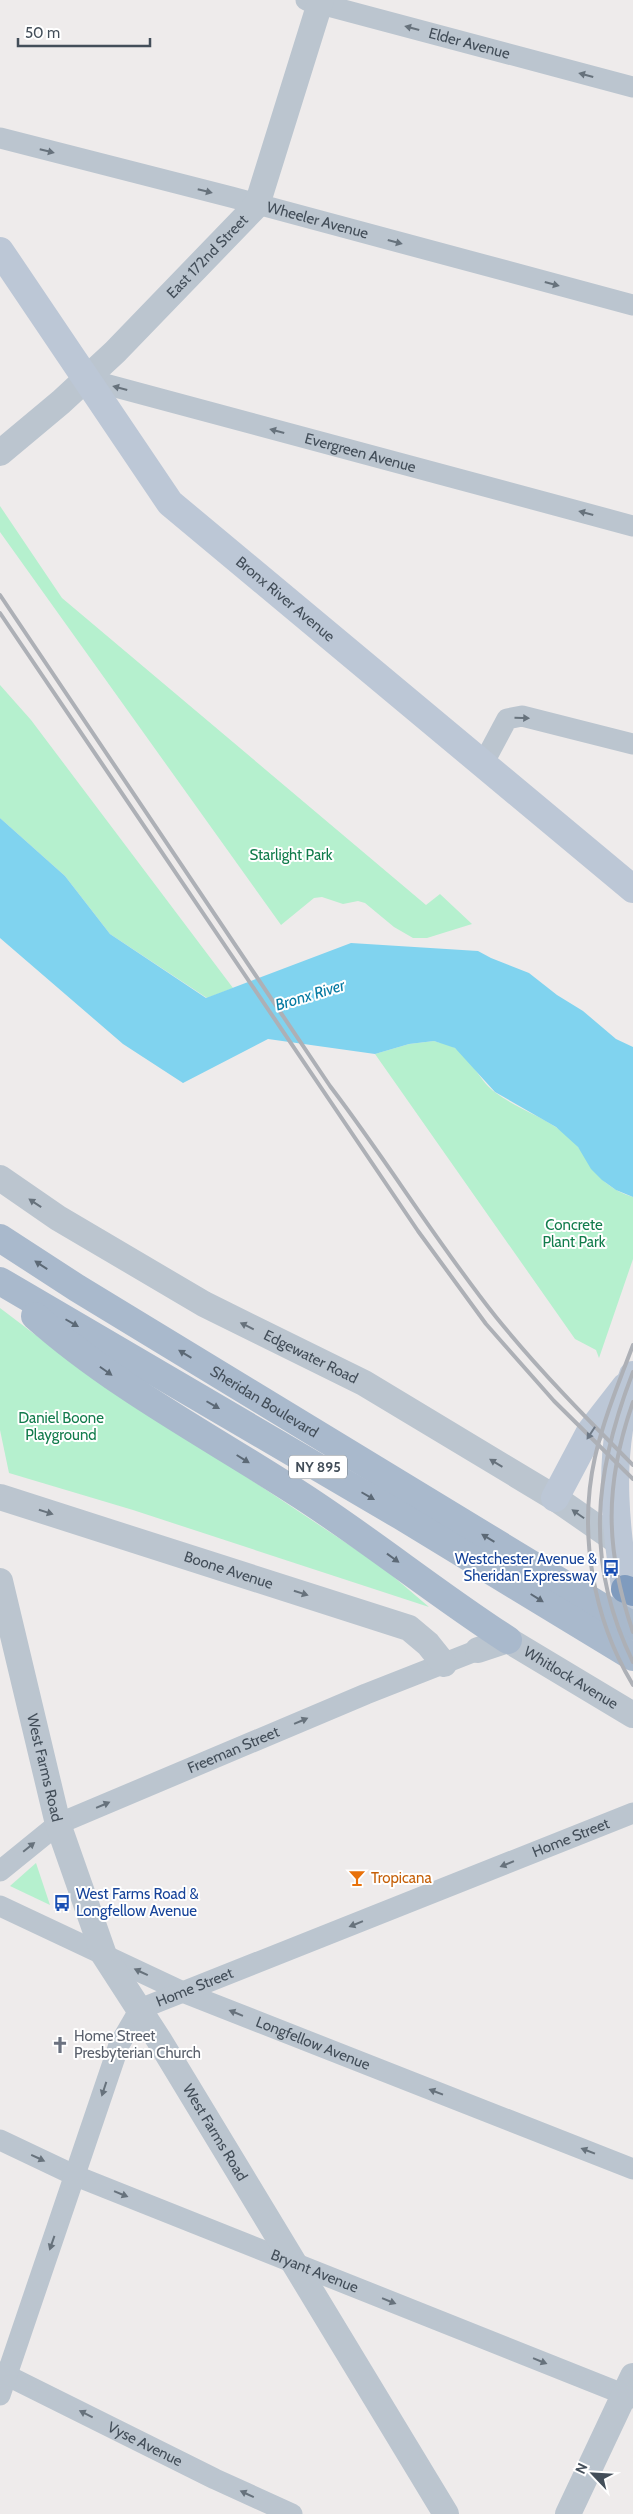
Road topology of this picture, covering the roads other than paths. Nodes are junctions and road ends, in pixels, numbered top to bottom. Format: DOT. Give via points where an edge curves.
graph roads {
  1 [pos="315,1"];
  2 [pos="633,87"];
  3 [pos="0,138"];
  4 [pos="257,204"];
  5 [pos="0,251"];
  6 [pos="633,306"];
  7 [pos="86,379"];
  8 [pos="0,453"];
  9 [pos="633,526"];
  10 [pos="633,744"];
  11 [pos="483,764"];
  12 [pos="633,889"];
  13 [pos="0,1178"];
  14 [pos="0,1238"];
  15 [pos="0,1281"];
  16 [pos="0,1286"];
  17 [pos="626,1389"];
  18 [pos="0,1497"];
  19 [pos="555,1498"];
  20 [pos="617,1542"];
  21 [pos="0,1581"];
  22 [pos="628,1592"];
  23 [pos="633,1626"];
  24 [pos="633,1636"];
  25 [pos="508,1640"];
  26 [pos="478,1650"];
  27 [pos="633,1657"];
  28 [pos="444,1664"];
  29 [pos="633,1715"];
  30 [pos="633,1813"];
  31 [pos="58,1824"];
  32 [pos="0,1871"];
  33 [pos="0,1906"];
  34 [pos="104,1955"];
  35 [pos="185,1993"];
  36 [pos="140,2009"];
  37 [pos="0,2140"];
  38 [pos="633,2169"];
  39 [pos="76,2176"];
  40 [pos="295,2264"];
  41 [pos="4,2373"];
  42 [pos="630,2389"];
  43 [pos="0,2395"];
  44 [pos="292,2514"];
  45 [pos="446,2514"];
  46 [pos="568,2514"];
  2 -- 1 [label="street, Elder Avenue, one-way"];
  1 -- 4 [label="street, East 172nd Street"];
  3 -- 4 [label="street, Wheeler Avenue, one-way"];
  4 -- 6 [label="street, Wheeler Avenue, one-way"];
  4 -- 7 [label="street, East 172nd Street"];
  5 -- 7 [label="main road, Bronx River Avenue"];
  7 -- 8 [label="street, East 172nd Street"];
  9 -- 7 [label="street, Evergreen Avenue, one-way"];
  7 -- 11 [label="main road, Bronx River Avenue" via="170,503"];
  11 -- 10 [label="street, one-way" via="507,718 522,716"];
  11 -- 12 [label="main road, Bronx River Avenue"];
  19 -- 13 [label="street, Edgewater Road, one-way" via="350,1375 188,1295 58,1218"];
  23 -- 14 [label="main road, Sheridan Boulevard / NY 895, one-way"];
  15 -- 27 [label="main road, Sheridan Boulevard / NY 895, one-way" via="441,1539"];
  16 -- 25 [label="main road, one-way" via="54,1333 112,1374 358,1533"];
  17 -- 19 [label="main road, one-way" via="590,1432"];
  17 -- 20 [label="main road" via="618,1443"];
  18 -- 28 [label="street, Boone Avenue, one-way" via="409,1628"];
  20 -- 19 [label="street, Edgewater Road, one-way"];
  20 -- 22 [label="main road"];
  21 -- 31 [label="street, West Farms Road"];
  22 -- 24 [label="main road"];
  25 -- 26 [label="street"];
  25 -- 29 [label="street, Whitlock Avenue"];
  26 -- 28 [label="street, Freeman Street"];
  31 -- 28 [label="street, Freeman Street, one-way"];
  30 -- 35 [label="street, Home Street, one-way"];
  32 -- 31 [label="street, Freeman Street, one-way"];
  31 -- 34 [label="street, West Farms Road"];
  33 -- 34 [label="street, Longfellow Avenue"];
  35 -- 34 [label="street, Longfellow Avenue, one-way"];
  34 -- 36 [label="street, West Farms Road"];
  35 -- 36 [label="street, Home Street"];
  38 -- 35 [label="street, Longfellow Avenue, one-way"];
  36 -- 39 [label="street, Home Street, one-way" via="119,2045"];
  36 -- 40 [label="street, West Farms Road"];
  37 -- 39 [label="street, Bryant Avenue, one-way"];
  39 -- 40 [label="street, Bryant Avenue, one-way"];
  39 -- 41 [label="street, Home Street, one-way"];
  40 -- 42 [label="street, Bryant Avenue, one-way"];
  40 -- 45 [label="street, West Farms Road"];
  41 -- 43 [label="street, Home Street"];
  44 -- 41 [label="street, Vyse Avenue, one-way"];
  42 -- 46 [label="street"];
}
